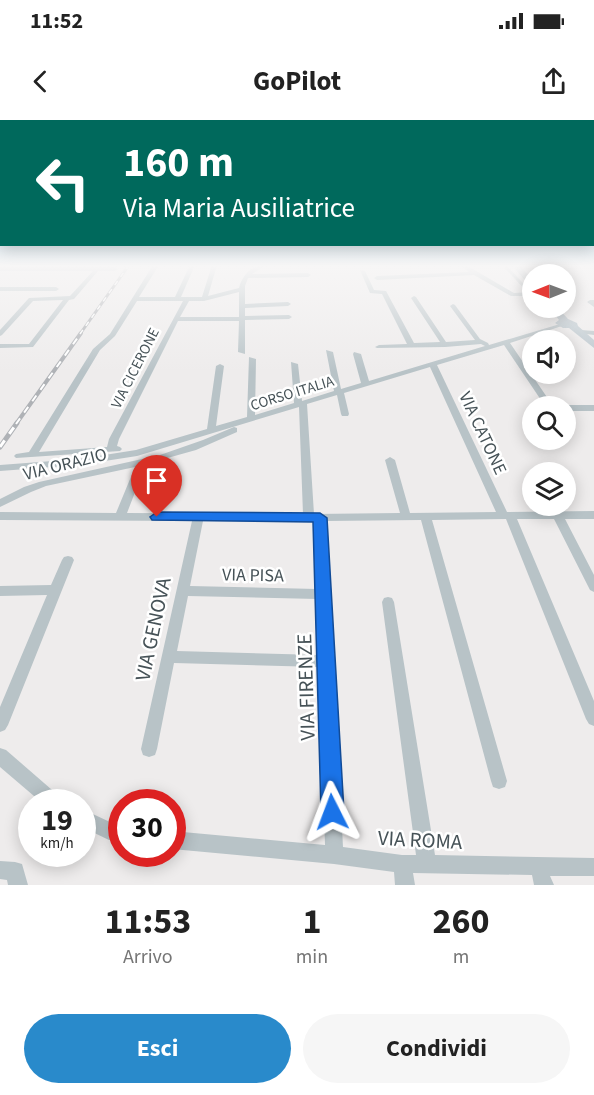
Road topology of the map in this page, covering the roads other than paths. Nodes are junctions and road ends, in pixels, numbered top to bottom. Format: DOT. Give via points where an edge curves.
graph roads {
  1 [pos="181,300"];
  2 [pos="29,301"];
  3 [pos="68,301"];
  4 [pos="136,301"];
  5 [pos="241,301"];
  6 [pos="389,301"];
  7 [pos="416,301"];
  8 [pos="288,304"];
  9 [pos="241,306"];
  10 [pos="453,306"];
  11 [pos="289,317"];
  12 [pos="242,318"];
  13 [pos="563,318"];
  14 [pos="175,319"];
  15 [pos="570,326"];
  16 [pos="594,333"];
  17 [pos="0,334"];
  18 [pos="482,342"];
  19 [pos="506,342"];
  20 [pos="445,345"];
  21 [pos="594,345"];
  22 [pos="0,346"];
  23 [pos="412,346"];
  24 [pos="380,347"];
  25 [pos="491,347"];
  26 [pos="243,352"];
  27 [pos="329,352"];
  28 [pos="357,354"];
  29 [pos="252,359"];
  30 [pos="294,364"];
  31 [pos="433,365"];
  32 [pos="220,366"];
  33 [pos="366,385"];
  34 [pos="339,393"];
  35 [pos="542,396"];
  36 [pos="300,404"];
  37 [pos="576,408"];
  38 [pos="594,408"];
  39 [pos="345,414"];
  40 [pos="251,420"];
  41 [pos="240,423"];
  42 [pos="209,432"];
  43 [pos="111,450"];
  44 [pos="32,455"];
  45 [pos="19,456"];
  46 [pos="390,460"];
  47 [pos="142,462"];
  48 [pos="0,468"];
  49 [pos="0,504"];
  50 [pos="594,515"];
  51 [pos="0,516"];
  52 [pos="506,516"];
  53 [pos="522,516"];
  54 [pos="558,516"];
  55 [pos="576,516"];
  56 [pos="120,517"];
  57 [pos="198,517"];
  58 [pos="406,517"];
  59 [pos="426,517"];
  60 [pos="315,518"];
  61 [pos="68,560"];
  62 [pos="594,587"];
  63 [pos="56,590"];
  64 [pos="0,591"];
  65 [pos="183,591"];
  66 [pos="323,594"];
  67 [pos="388,602"];
  68 [pos="169,657"];
  69 [pos="325,661"];
  70 [pos="594,719"];
  71 [pos="0,725"];
  72 [pos="149,749"];
  73 [pos="0,756"];
  74 [pos="499,781"];
  75 [pos="38,789"];
  76 [pos="186,841"];
  77 [pos="334,855"];
  78 [pos="402,864"];
  79 [pos="428,864"];
  80 [pos="538,866"];
  81 [pos="594,867"];
  82 [pos="0,870"];
  83 [pos="18,885"];
  84 [pos="405,885"];
  85 [pos="544,885"];
  1 -- 14 [label="street, VIA CICERONE"];
  2 -- 17 [label="street"];
  3 -- 22 [label="street" via="32,346"];
  4 -- 44 [label="street" via="113,335 97,349"];
  5 -- 9 [label="street"];
  6 -- 23 [label="street"];
  7 -- 20 [label="street"];
  8 -- 9 [label="street"];
  9 -- 12 [label="street"];
  10 -- 18 [label="street"];
  11 -- 12 [label="street"];
  12 -- 14 [label="street"];
  12 -- 26 [label="street"];
  13 -- 15 [label="street"];
  14 -- 43 [label="street, VIA CICERONE"];
  15 -- 16 [label="street"];
  15 -- 19 [label="street, CORSO ITALIA"];
  15 -- 21 [label="street"];
  18 -- 20 [label="street"];
  18 -- 25 [label="street"];
  19 -- 25 [label="street, CORSO ITALIA"];
  19 -- 35 [label="street"];
  20 -- 23 [label="street"];
  23 -- 24 [label="street"];
  25 -- 31 [label="street, CORSO ITALIA"];
  27 -- 34 [label="street"];
  28 -- 33 [label="street"];
  29 -- 40 [label="street"];
  30 -- 36 [label="street, VIA FIRENZE"];
  31 -- 33 [label="street, CORSO ITALIA"];
  31 -- 52 [label="street, VIA CATONE"];
  32 -- 42 [label="street"];
  33 -- 34 [label="street, CORSO ITALIA"];
  34 -- 36 [label="street, CORSO ITALIA"];
  34 -- 39 [label="street"];
  36 -- 40 [label="street, CORSO ITALIA"];
  36 -- 60 [label="street, VIA FIRENZE"];
  37 -- 38 [label="street"];
  40 -- 41 [label="street, CORSO ITALIA"];
  41 -- 42 [label="street, CORSO ITALIA"];
  41 -- 47 [label="street, VIA ORAZIO" via="221,436"];
  42 -- 43 [label="street"];
  42 -- 48 [label="street, CORSO ITALIA" via="137,453"];
  43 -- 44 [label="street"];
  44 -- 45 [label="street"];
  46 -- 58 [label="street"];
  47 -- 49 [label="street, VIA ORAZIO" via="40,485"];
  47 -- 56 [label="street"];
  50 -- 55 [label="street"];
  51 -- 56 [label="street"];
  52 -- 53 [label="street"];
  52 -- 59 [label="street"];
  52 -- 70 [label="street, VIA CATONE"];
  54 -- 62 [label="street"];
  56 -- 57 [label="street"];
  57 -- 60 [label="street"];
  57 -- 65 [label="street, VIA GENOVA"];
  58 -- 59 [label="street"];
  58 -- 60 [label="street"];
  59 -- 74 [label="street"];
  60 -- 66 [label="street, VIA FIRENZE"];
  61 -- 63 [label="street"];
  63 -- 64 [label="street"];
  63 -- 71 [label="street"];
  65 -- 66 [label="street, VIA PISA"];
  65 -- 68 [label="street, VIA GENOVA"];
  66 -- 69 [label="street, VIA FIRENZE"];
  67 -- 79 [label="street"];
  68 -- 69 [label="street"];
  68 -- 72 [label="street, VIA GENOVA"];
  69 -- 77 [label="street, VIA FIRENZE"];
  73 -- 75 [label="street"];
  76 -- 77 [label="street, VIA ROMA"];
  77 -- 78 [label="street, VIA ROMA"];
  78 -- 79 [label="street, VIA ROMA"];
  78 -- 84 [label="street"];
  79 -- 80 [label="street, VIA ROMA"];
  80 -- 81 [label="street, VIA ROMA"];
  80 -- 85 [label="street"];
  82 -- 83 [label="street" via="15,871"];
}
